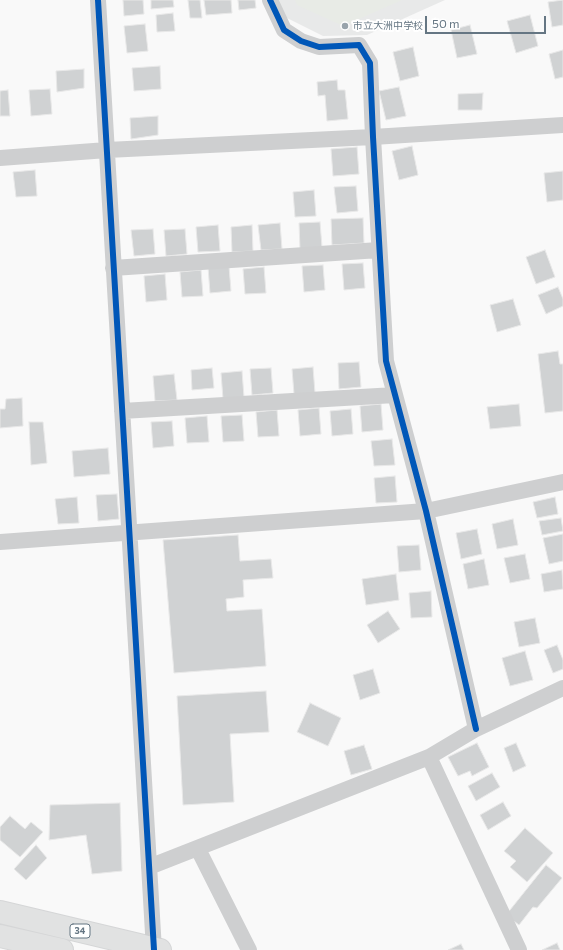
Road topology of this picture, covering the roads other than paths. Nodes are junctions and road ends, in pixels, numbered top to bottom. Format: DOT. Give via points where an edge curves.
graph roads {
  1 [pos="98,0"];
  2 [pos="270,0"];
  3 [pos="563,125"];
  4 [pos="373,137"];
  5 [pos="107,150"];
  6 [pos="0,158"];
  7 [pos="380,250"];
  8 [pos="113,268"];
  9 [pos="395,395"];
  10 [pos="122,411"];
  11 [pos="563,482"];
  12 [pos="426,511"];
  13 [pos="130,533"];
  14 [pos="0,542"];
  15 [pos="563,688"];
  16 [pos="476,730"];
  17 [pos="429,757"];
  18 [pos="198,849"];
  19 [pos="149,867"];
  20 [pos="0,912"];
  21 [pos="0,936"];
  22 [pos="156,949"];
  23 [pos="62,950"];
  24 [pos="249,950"];
  25 [pos="519,950"];
  1 -- 5 [label="street"];
  2 -- 4 [label="street" via="284,30 301,41 319,47 359,45 370,63"];
  3 -- 4 [label="street"];
  4 -- 5 [label="street"];
  4 -- 7 [label="street"];
  5 -- 6 [label="street"];
  5 -- 8 [label="street"];
  7 -- 8 [label="street"];
  7 -- 9 [label="street" via="386,361"];
  8 -- 10 [label="street"];
  9 -- 10 [label="street"];
  9 -- 12 [label="street"];
  10 -- 13 [label="street"];
  11 -- 12 [label="street"];
  12 -- 13 [label="street"];
  12 -- 16 [label="street"];
  13 -- 14 [label="street"];
  13 -- 19 [label="street"];
  15 -- 16 [label="street"];
  16 -- 17 [label="street"];
  17 -- 18 [label="street"];
  17 -- 25 [label="street"];
  18 -- 19 [label="street"];
  18 -- 24 [label="street"];
  19 -- 22 [label="street"];
  20 -- 22 [label="main road, 34"];
  21 -- 23 [label="main road, 34"];
}
